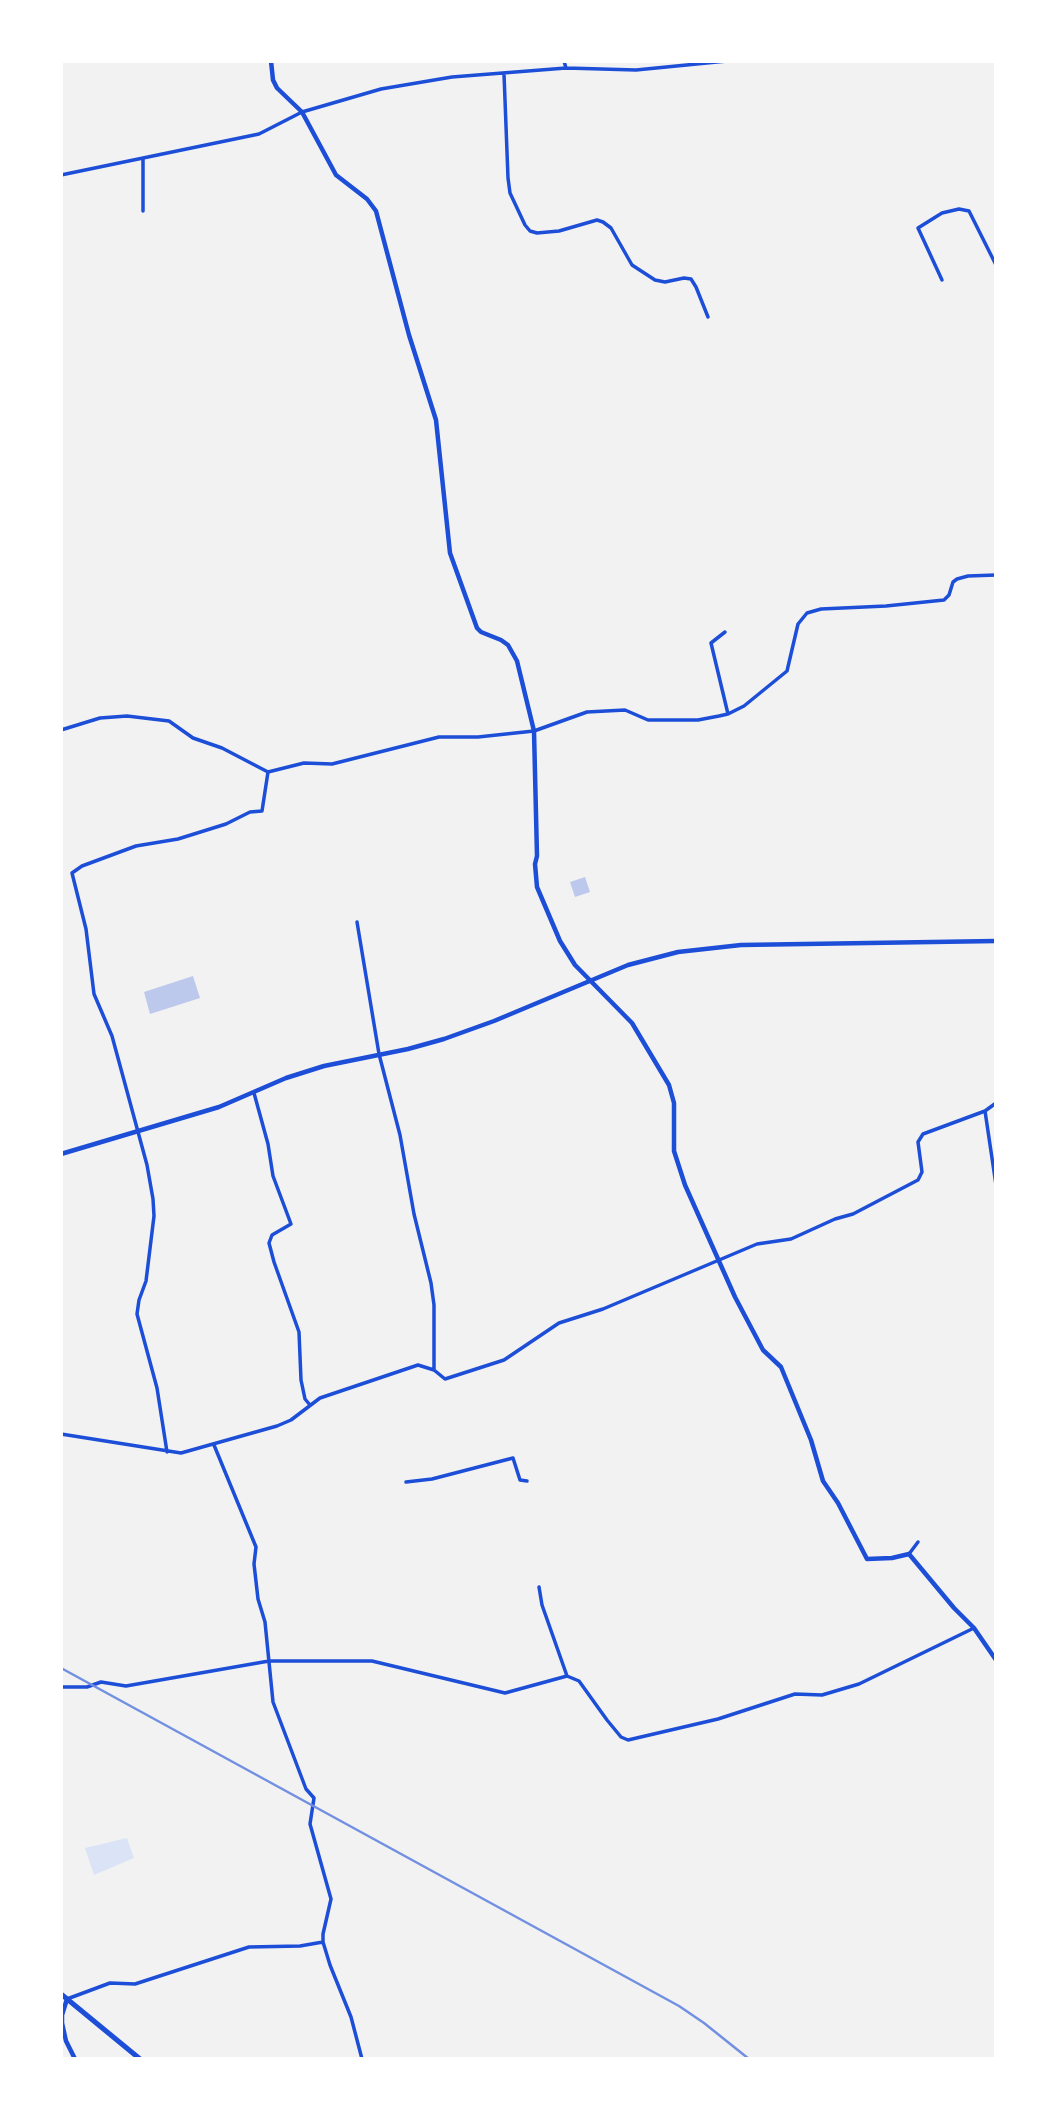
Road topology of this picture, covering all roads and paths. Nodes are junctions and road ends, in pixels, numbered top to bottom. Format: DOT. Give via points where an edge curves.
graph roads {
  1 [pos="271,61"];
  2 [pos="564,61"];
  3 [pos="727,61"];
  4 [pos="565,68"];
  5 [pos="504,74"];
  6 [pos="302,112"];
  7 [pos="144,159"];
  8 [pos="61,175"];
  9 [pos="144,211"];
  10 [pos="996,265"];
  11 [pos="942,280"];
  12 [pos="708,317"];
  13 [pos="996,575"];
  14 [pos="725,632"];
  15 [pos="729,714"];
  16 [pos="61,730"];
  17 [pos="534,731"];
  18 [pos="268,772"];
  19 [pos="357,922"];
  20 [pos="996,941"];
  21 [pos="590,981"];
  22 [pos="379,1054"];
  23 [pos="254,1093"];
  24 [pos="996,1103"];
  25 [pos="985,1111"];
  26 [pos="138,1132"];
  27 [pos="61,1154"];
  28 [pos="996,1185"];
  29 [pos="719,1262"];
  30 [pos="434,1370"];
  31 [pos="310,1405"];
  32 [pos="61,1434"];
  33 [pos="214,1445"];
  34 [pos="167,1452"];
  35 [pos="527,1481"];
  36 [pos="406,1482"];
  37 [pos="918,1542"];
  38 [pos="909,1553"];
  39 [pos="539,1587"];
  40 [pos="974,1628"];
  41 [pos="996,1660"];
  42 [pos="269,1661"];
  43 [pos="567,1676"];
  44 [pos="61,1687"];
  45 [pos="323,1942"];
  46 [pos="61,1994"];
  47 [pos="67,1998"];
  48 [pos="75,2059"];
  49 [pos="140,2059"];
  50 [pos="362,2059"];
  1 -- 6 [label="street" via="277,88"];
  2 -- 4 [label="street"];
  3 -- 4 [label="street" via="636,70"];
  4 -- 5 [label="street"];
  5 -- 6 [label="street" via="381,89"];
  5 -- 12 [label="street" via="508,178 524,225 537,233 603,222 632,265 655,280 691,279"];
  6 -- 7 [label="street" via="259,134"];
  6 -- 17 [label="street" via="336,175 368,199 376,211 436,420 450,553 477,628 513,652"];
  7 -- 8 [label="street"];
  7 -- 9 [label="street"];
  10 -- 11 [label="street" via="969,211 942,213 918,228"];
  13 -- 15 [label="street" via="957,579 944,600 807,613 798,624 787,671"];
  14 -- 15 [label="street" via="711,643"];
  15 -- 17 [label="street" via="698,720 648,720 625,710 587,712"];
  16 -- 18 [label="street" via="127,716 169,721 193,738"];
  17 -- 18 [label="street" via="439,737 332,764 304,763"];
  17 -- 21 [label="street" via="537,887 560,941"];
  18 -- 26 [label="street" via="262,811 177,839 136,846 72,873 86,929 94,994 112,1036"];
  19 -- 22 [label="street"];
  20 -- 21 [label="street" via="741,945 640,961"];
  21 -- 22 [label="street" via="481,1026"];
  21 -- 29 [label="street" via="632,1023 669,1085 674,1097 677,1163"];
  22 -- 23 [label="street" via="324,1066"];
  22 -- 30 [label="street" via="435,1305"];
  23 -- 26 [label="street"];
  23 -- 31 [label="street" via="290,1224 272,1235 269,1243 299,1332 301,1380"];
  24 -- 25 [label="street"];
  25 -- 28 [label="street"];
  25 -- 29 [label="street" via="923,1134 918,1142 922,1172 918,1180 791,1240 757,1244"];
  26 -- 27 [label="street"];
  26 -- 34 [label="street" via="154,1216 137,1314 157,1388"];
  29 -- 30 [label="street" via="559,1323 504,1360 445,1379"];
  29 -- 38 [label="street" via="763,1350 781,1367 823,1481 867,1559"];
  30 -- 31 [label="street" via="418,1365 336,1391"];
  31 -- 33 [label="street" via="291,1420"];
  32 -- 34 [label="street"];
  33 -- 34 [label="street"];
  33 -- 42 [label="street" via="256,1546 254,1564"];
  35 -- 36 [label="street" via="520,1480 513,1458"];
  37 -- 38 [label="street"];
  38 -- 40 [label="street"];
  39 -- 43 [label="street"];
  40 -- 41 [label="street"];
  40 -- 43 [label="street" via="859,1684 822,1695 795,1694 718,1719 628,1740 579,1681"];
  42 -- 43 [label="street" via="372,1661 505,1693"];
  42 -- 44 [label="street" via="126,1686 101,1682"];
  42 -- 45 [label="street" via="273,1702 306,1790 314,1798 310,1824 331,1899"];
  45 -- 47 [label="street" via="249,1947 135,1984 110,1983"];
  45 -- 50 [label="street"];
  46 -- 47 [label="main road"];
  47 -- 48 [label="street" via="62,2023"];
  47 -- 49 [label="main road"];
}
